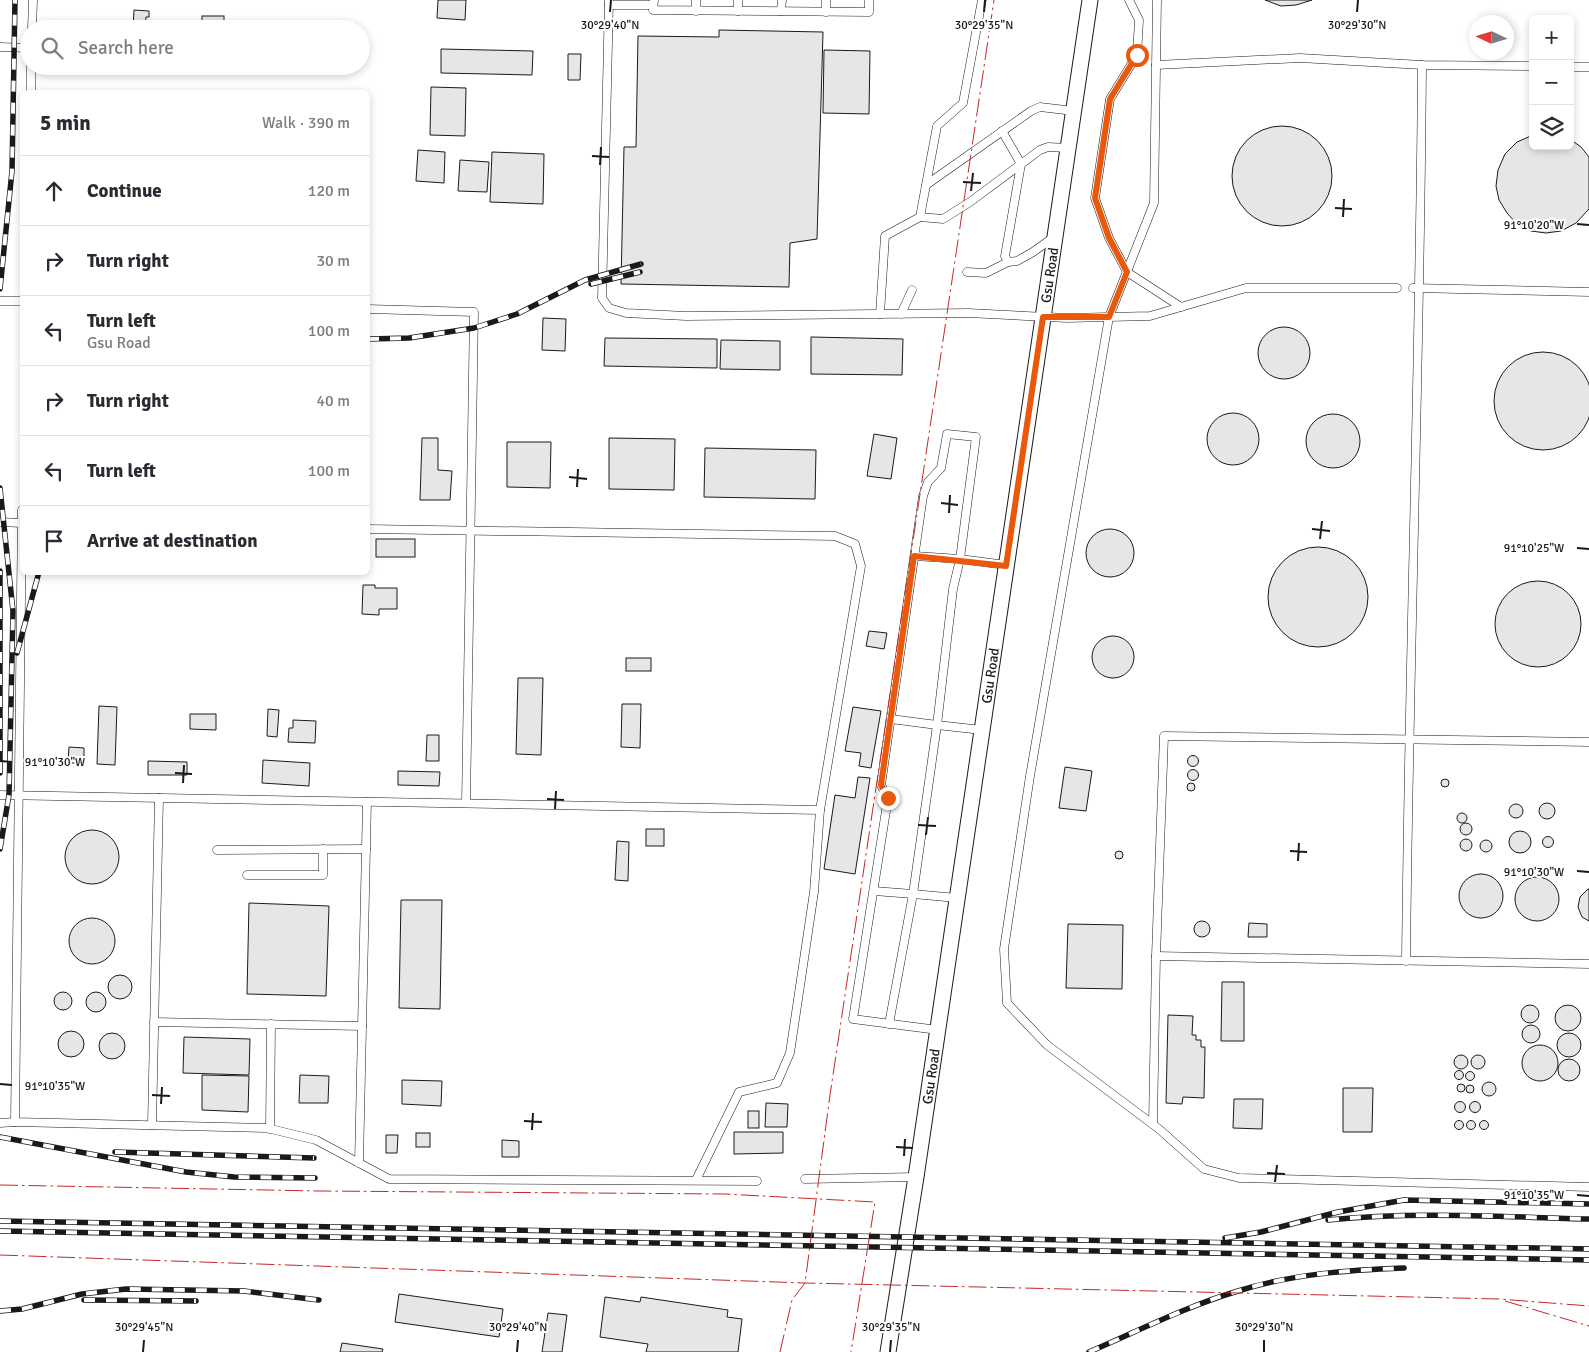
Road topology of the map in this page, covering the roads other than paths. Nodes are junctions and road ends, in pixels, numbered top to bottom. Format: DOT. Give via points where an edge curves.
graph roads {
  1 [pos="33,0"];
  2 [pos="696,0"];
  3 [pos="738,0"];
  4 [pos="782,0"];
  5 [pos="826,0"];
  6 [pos="869,0"];
  7 [pos="982,0"];
  8 [pos="1090,0"];
  9 [pos="1129,0"];
  10 [pos="1157,0"];
  11 [pos="609,3"];
  12 [pos="654,3"];
  13 [pos="696,10"];
  14 [pos="738,11"];
  15 [pos="781,11"];
  16 [pos="826,12"];
  17 [pos="32,20"];
  18 [pos="0,47"];
  19 [pos="20,48"];
  20 [pos="1422,64"];
  21 [pos="1156,65"];
  22 [pos="1529,66"];
  23 [pos="1574,67"];
  24 [pos="1589,67"];
  25 [pos="31,75"];
  26 [pos="31,90"];
  27 [pos="1074,110"];
  28 [pos="1002,131"];
  29 [pos="1068,148"];
  30 [pos="1021,164"];
  31 [pos="926,185"];
  32 [pos="920,217"];
  33 [pos="1055,236"];
  34 [pos="1008,262"];
  35 [pos="967,272"];
  36 [pos="1127,272"];
  37 [pos="1397,288"];
  38 [pos="1417,288"];
  39 [pos="912,290"];
  40 [pos="1589,292"];
  41 [pos="0,301"];
  42 [pos="20,301"];
  43 [pos="1182,307"];
  44 [pos="370,309"];
  45 [pos="880,314"];
  46 [pos="901,314"];
  47 [pos="1043,317"];
  48 [pos="1109,317"];
  49 [pos="0,522"];
  50 [pos="20,523"];
  51 [pos="370,529"];
  52 [pos="471,531"];
  53 [pos="914,556"];
  54 [pos="960,560"];
  55 [pos="1006,566"];
  56 [pos="21,575"];
  57 [pos="891,719"];
  58 [pos="937,725"];
  59 [pos="982,730"];
  60 [pos="1408,740"];
  61 [pos="1589,742"];
  62 [pos="0,795"];
  63 [pos="18,795"];
  64 [pos="159,798"];
  65 [pos="367,802"];
  66 [pos="466,803"];
  67 [pos="820,810"];
  68 [pos="323,849"];
  69 [pos="366,849"];
  70 [pos="217,850"];
  71 [pos="247,875"];
  72 [pos="874,891"];
  73 [pos="913,894"];
  74 [pos="957,898"];
  75 [pos="1156,956"];
  76 [pos="1406,961"];
  77 [pos="1589,964"];
  78 [pos="154,1022"];
  79 [pos="271,1024"];
  80 [pos="889,1024"];
  81 [pos="362,1026"];
  82 [pos="938,1030"];
  83 [pos="0,1122"];
  84 [pos="15,1122"];
  85 [pos="1153,1124"];
  86 [pos="152,1125"];
  87 [pos="270,1129"];
  88 [pos="359,1163"];
  89 [pos="916,1177"];
  90 [pos="805,1179"];
  91 [pos="696,1180"];
  92 [pos="757,1181"];
  93 [pos="1589,1187"];
  94 [pos="888,1352"];
  1 -- 17 [label="lane"];
  2 -- 13 [label="lane"];
  3 -- 14 [label="lane"];
  4 -- 15 [label="lane"];
  5 -- 16 [label="lane"];
  6 -- 16 [label="lane" via="869,12"];
  7 -- 31 [label="lane" via="962,104 937,126"];
  8 -- 27 [label="street, Gsu Road"];
  9 -- 36 [label="lane" via="1139,20 1137,55 1110,99 1095,198 1109,238"];
  10 -- 21 [label="lane"];
  11 -- 12 [label="lane"];
  11 -- 45 [label="lane" via="602,298 609,308 626,313 686,316"];
  12 -- 13 [label="lane" via="653,10"];
  13 -- 14 [label="lane"];
  14 -- 15 [label="lane"];
  15 -- 16 [label="lane"];
  18 -- 19 [label="lane"];
  20 -- 21 [label="lane" via="1300,58"];
  20 -- 22 [label="lane"];
  20 -- 38 [label="lane"];
  21 -- 36 [label="lane" via="1154,203"];
  23 -- 24 [label="lane"];
  25 -- 26 [label="lane"];
  27 -- 28 [label="lane" via="1040,107"];
  27 -- 29 [label="street, Gsu Road"];
  28 -- 30 [label="lane"];
  28 -- 31 [label="lane"];
  29 -- 30 [label="lane" via="1048,147"];
  29 -- 33 [label="street, Gsu Road"];
  30 -- 32 [label="lane" via="943,219"];
  30 -- 34 [label="lane" via="1005,256"];
  31 -- 32 [label="lane"];
  32 -- 45 [label="lane" via="885,236"];
  33 -- 34 [label="lane" via="1017,261"];
  33 -- 47 [label="street, Gsu Road"];
  34 -- 35 [label="lane" via="986,273"];
  36 -- 43 [label="lane"];
  36 -- 48 [label="lane"];
  37 -- 43 [label="lane" via="1246,288"];
  38 -- 40 [label="lane"];
  38 -- 60 [label="lane"];
  39 -- 46 [label="lane"];
  41 -- 42 [label="lane"];
  43 -- 48 [label="lane" via="1150,316"];
  44 -- 52 [label="lane" via="474,312"];
  45 -- 46 [label="lane"];
  46 -- 47 [label="lane"];
  47 -- 48 [label="lane"];
  47 -- 55 [label="street, Gsu Road"];
  48 -- 85 [label="lane" via="1030,776 1004,949 1007,1003 1047,1045"];
  49 -- 50 [label="lane"];
  51 -- 52 [label="lane"];
  52 -- 66 [label="lane"];
  52 -- 67 [label="lane" via="835,536 855,544 861,566"];
  53 -- 54 [label="lane"];
  53 -- 54 [label="lane" via="923,496 928,482 941,468 947,434 976,437"];
  53 -- 57 [label="lane"];
  54 -- 55 [label="lane"];
  54 -- 58 [label="lane" via="953,589"];
  55 -- 59 [label="street, Gsu Road"];
  56 -- 63 [label="lane"];
  57 -- 58 [label="lane"];
  57 -- 72 [label="lane" via="881,785 888,798"];
  58 -- 59 [label="lane"];
  58 -- 73 [label="lane"];
  59 -- 74 [label="street, Gsu Road"];
  60 -- 61 [label="lane"];
  60 -- 75 [label="lane" via="1164,736"];
  60 -- 76 [label="lane"];
  62 -- 63 [label="lane"];
  63 -- 64 [label="lane"];
  63 -- 84 [label="lane"];
  64 -- 65 [label="lane"];
  64 -- 78 [label="lane"];
  65 -- 66 [label="lane"];
  65 -- 69 [label="lane"];
  66 -- 67 [label="lane"];
  67 -- 91 [label="lane" via="814,892 790,1053 777,1083 739,1092"];
  68 -- 69 [label="lane"];
  68 -- 70 [label="lane"];
  68 -- 71 [label="lane" via="323,875"];
  69 -- 81 [label="lane"];
  72 -- 73 [label="lane"];
  72 -- 80 [label="lane" via="853,1019"];
  73 -- 74 [label="lane"];
  73 -- 80 [label="lane"];
  74 -- 82 [label="street, Gsu Road"];
  75 -- 76 [label="lane"];
  75 -- 85 [label="lane"];
  76 -- 77 [label="lane"];
  78 -- 79 [label="lane"];
  78 -- 86 [label="lane"];
  79 -- 81 [label="lane"];
  79 -- 87 [label="lane"];
  80 -- 82 [label="lane"];
  81 -- 88 [label="lane"];
  82 -- 89 [label="street, Gsu Road"];
  83 -- 84 [label="lane"];
  84 -- 86 [label="lane"];
  85 -- 93 [label="lane" via="1204,1169 1239,1178"];
  86 -- 87 [label="lane"];
  87 -- 88 [label="lane" via="316,1140"];
  88 -- 91 [label="lane" via="389,1179"];
  89 -- 90 [label="lane"];
  89 -- 94 [label="street, Gsu Road"];
  91 -- 92 [label="lane"];
}
